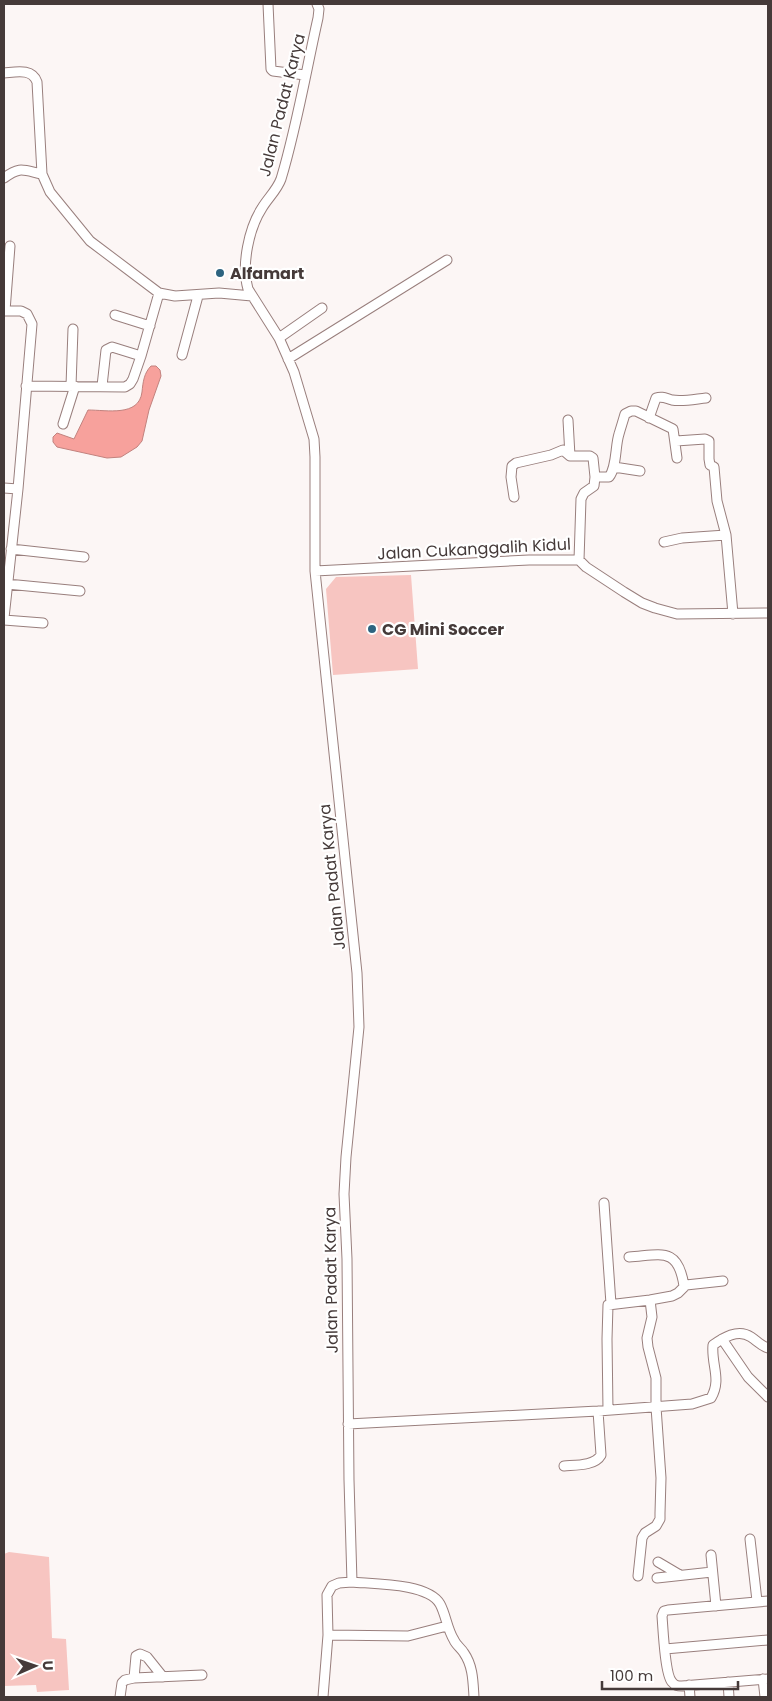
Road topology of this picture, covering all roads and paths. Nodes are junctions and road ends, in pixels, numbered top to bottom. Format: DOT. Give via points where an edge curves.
graph roads {
  1 [pos="268,4"];
  2 [pos="317,4"];
  3 [pos="4,73"];
  4 [pos="305,75"];
  5 [pos="42,174"];
  6 [pos="4,178"];
  7 [pos="10,246"];
  8 [pos="447,260"];
  9 [pos="160,293"];
  10 [pos="198,296"];
  11 [pos="252,296"];
  12 [pos="322,308"];
  13 [pos="4,311"];
  14 [pos="115,315"];
  15 [pos="150,326"];
  16 [pos="72,329"];
  17 [pos="279,338"];
  18 [pos="182,355"];
  19 [pos="141,356"];
  20 [pos="288,359"];
  21 [pos="26,386"];
  22 [pos="73,386"];
  23 [pos="102,386"];
  24 [pos="706,398"];
  25 [pos="649,418"];
  26 [pos="568,420"];
  27 [pos="63,424"];
  28 [pos="676,441"];
  29 [pos="570,456"];
  30 [pos="677,458"];
  31 [pos="614,467"];
  32 [pos="640,471"];
  33 [pos="595,477"];
  34 [pos="4,488"];
  35 [pos="18,489"];
  36 [pos="514,496"];
  37 [pos="726,535"];
  38 [pos="664,542"];
  39 [pos="11,549"];
  40 [pos="84,557"];
  41 [pos="580,560"];
  42 [pos="315,572"];
  43 [pos="7,584"];
  44 [pos="80,592"];
  45 [pos="768,613"];
  46 [pos="733,614"];
  47 [pos="4,619"];
  48 [pos="43,623"];
  49 [pos="604,1203"];
  50 [pos="629,1257"];
  51 [pos="723,1281"];
  52 [pos="684,1286"];
  53 [pos="650,1300"];
  54 [pos="610,1304"];
  55 [pos="722,1339"];
  56 [pos="768,1348"];
  57 [pos="768,1397"];
  58 [pos="656,1406"];
  59 [pos="608,1410"];
  60 [pos="598,1411"];
  61 [pos="348,1424"];
  62 [pos="564,1466"];
  63 [pos="750,1538"];
  64 [pos="711,1555"];
  65 [pos="658,1562"];
  66 [pos="712,1572"];
  67 [pos="680,1575"];
  68 [pos="638,1576"];
  69 [pos="657,1578"];
  70 [pos="352,1582"];
  71 [pos="757,1601"];
  72 [pos="768,1601"];
  73 [pos="716,1606"];
  74 [pos="447,1626"];
  75 [pos="328,1635"];
  76 [pos="768,1640"];
  77 [pos="665,1649"];
  78 [pos="202,1675"];
  79 [pos="163,1677"];
  80 [pos="134,1678"];
  81 [pos="766,1679"];
  82 [pos="728,1682"];
  83 [pos="689,1686"];
  84 [pos="120,1697"];
  85 [pos="323,1697"];
  86 [pos="474,1697"];
  87 [pos="690,1697"];
  88 [pos="729,1697"];
  89 [pos="764,1697"];
  1 -- 4 [label="street" via="273,71"];
  2 -- 4 [label="street, Jalan Padat Karya" via="318,18"];
  3 -- 5 [label="street" via="27,72 37,82"];
  4 -- 11 [label="street, Jalan Padat Karya" via="281,178 254,222 249,240 245,266 246,282"];
  5 -- 6 [label="street" via="19,169"];
  5 -- 9 [label="street" via="50,192 90,241"];
  7 -- 13 [label="street"];
  8 -- 20 [label="street"];
  9 -- 10 [label="street"];
  9 -- 15 [label="street"];
  10 -- 11 [label="street" via="219,293"];
  10 -- 18 [label="street"];
  11 -- 17 [label="street, Jalan Padat Karya"];
  12 -- 17 [label="street"];
  13 -- 21 [label="street" via="28,314 32,324"];
  14 -- 15 [label="street"];
  15 -- 19 [label="street"];
  16 -- 22 [label="street"];
  17 -- 20 [label="street, Jalan Padat Karya"];
  19 -- 23 [label="street" via="130,384 125,387"];
  19 -- 23 [label="street" via="108,348"];
  20 -- 42 [label="street, Jalan Padat Karya" via="314,439"];
  21 -- 22 [label="street"];
  21 -- 35 [label="street"];
  22 -- 23 [label="street"];
  22 -- 27 [label="street"];
  24 -- 25 [label="street" via="677,400 658,397"];
  25 -- 28 [label="street" via="672,428"];
  25 -- 31 [label="street" via="636,411 625,414"];
  26 -- 29 [label="street"];
  28 -- 30 [label="street"];
  28 -- 37 [label="street" via="706,438 709,441 710,465 714,467 717,502"];
  29 -- 33 [label="street" via="591,457"];
  29 -- 36 [label="street" via="563,450 516,463 512,466 511,477"];
  31 -- 32 [label="street"];
  31 -- 33 [label="street" via="609,477"];
  33 -- 41 [label="street" via="594,486 581,499"];
  34 -- 35 [label="street"];
  35 -- 39 [label="street"];
  37 -- 38 [label="street"];
  37 -- 46 [label="street"];
  39 -- 40 [label="street"];
  39 -- 43 [label="street"];
  41 -- 42 [label="street, Jalan Cukanggalih Kidul"];
  41 -- 46 [label="street, Jalan Cukanggalih Kidul" via="624,592 655,608 677,614"];
  42 -- 61 [label="street, Jalan Padat Karya" via="358,973 359,1027 344,1194"];
  43 -- 44 [label="street"];
  43 -- 47 [label="street"];
  45 -- 46 [label="street, Jalan Cukanggalih Kidul"];
  47 -- 48 [label="street"];
  49 -- 54 [label="street"];
  50 -- 52 [label="street" via="668,1256 680,1266"];
  51 -- 52 [label="street"];
  52 -- 53 [label="street" via="672,1296"];
  53 -- 54 [label="street"];
  53 -- 58 [label="street" via="652,1317 647,1338 656,1378"];
  54 -- 59 [label="street" via="606,1339"];
  55 -- 56 [label="street" via="731,1334 749,1335"];
  55 -- 57 [label="street" via="748,1377"];
  55 -- 58 [label="street" via="713,1345 716,1383 711,1398 692,1404"];
  58 -- 59 [label="street"];
  58 -- 68 [label="street" via="660,1519 642,1538"];
  59 -- 60 [label="street"];
  60 -- 61 [label="street"];
  60 -- 62 [label="street" via="599,1459"];
  61 -- 70 [label="street, Jalan Padat Karya"];
  63 -- 71 [label="street"];
  64 -- 66 [label="street"];
  65 -- 67 [label="street"];
  66 -- 67 [label="street"];
  66 -- 73 [label="street"];
  67 -- 69 [label="street"];
  70 -- 74 [label="street" via="408,1587 434,1597 440,1604"];
  70 -- 75 [label="street" via="339,1583 329,1589"];
  71 -- 72 [label="street"];
  71 -- 73 [label="street"];
  73 -- 77 [label="street" via="664,1611"];
  74 -- 75 [label="street" via="408,1636"];
  74 -- 86 [label="street" via="470,1664"];
  75 -- 85 [label="street"];
  76 -- 77 [label="street"];
  77 -- 83 [label="street" via="672,1684"];
  78 -- 79 [label="street"];
  79 -- 80 [label="street"];
  79 -- 80 [label="street" via="154,1664 140,1654 136,1656"];
  80 -- 84 [label="street" via="122,1684"];
  81 -- 82 [label="street"];
  81 -- 89 [label="street"];
  82 -- 83 [label="street"];
  82 -- 88 [label="street"];
  83 -- 87 [label="street"];
}
